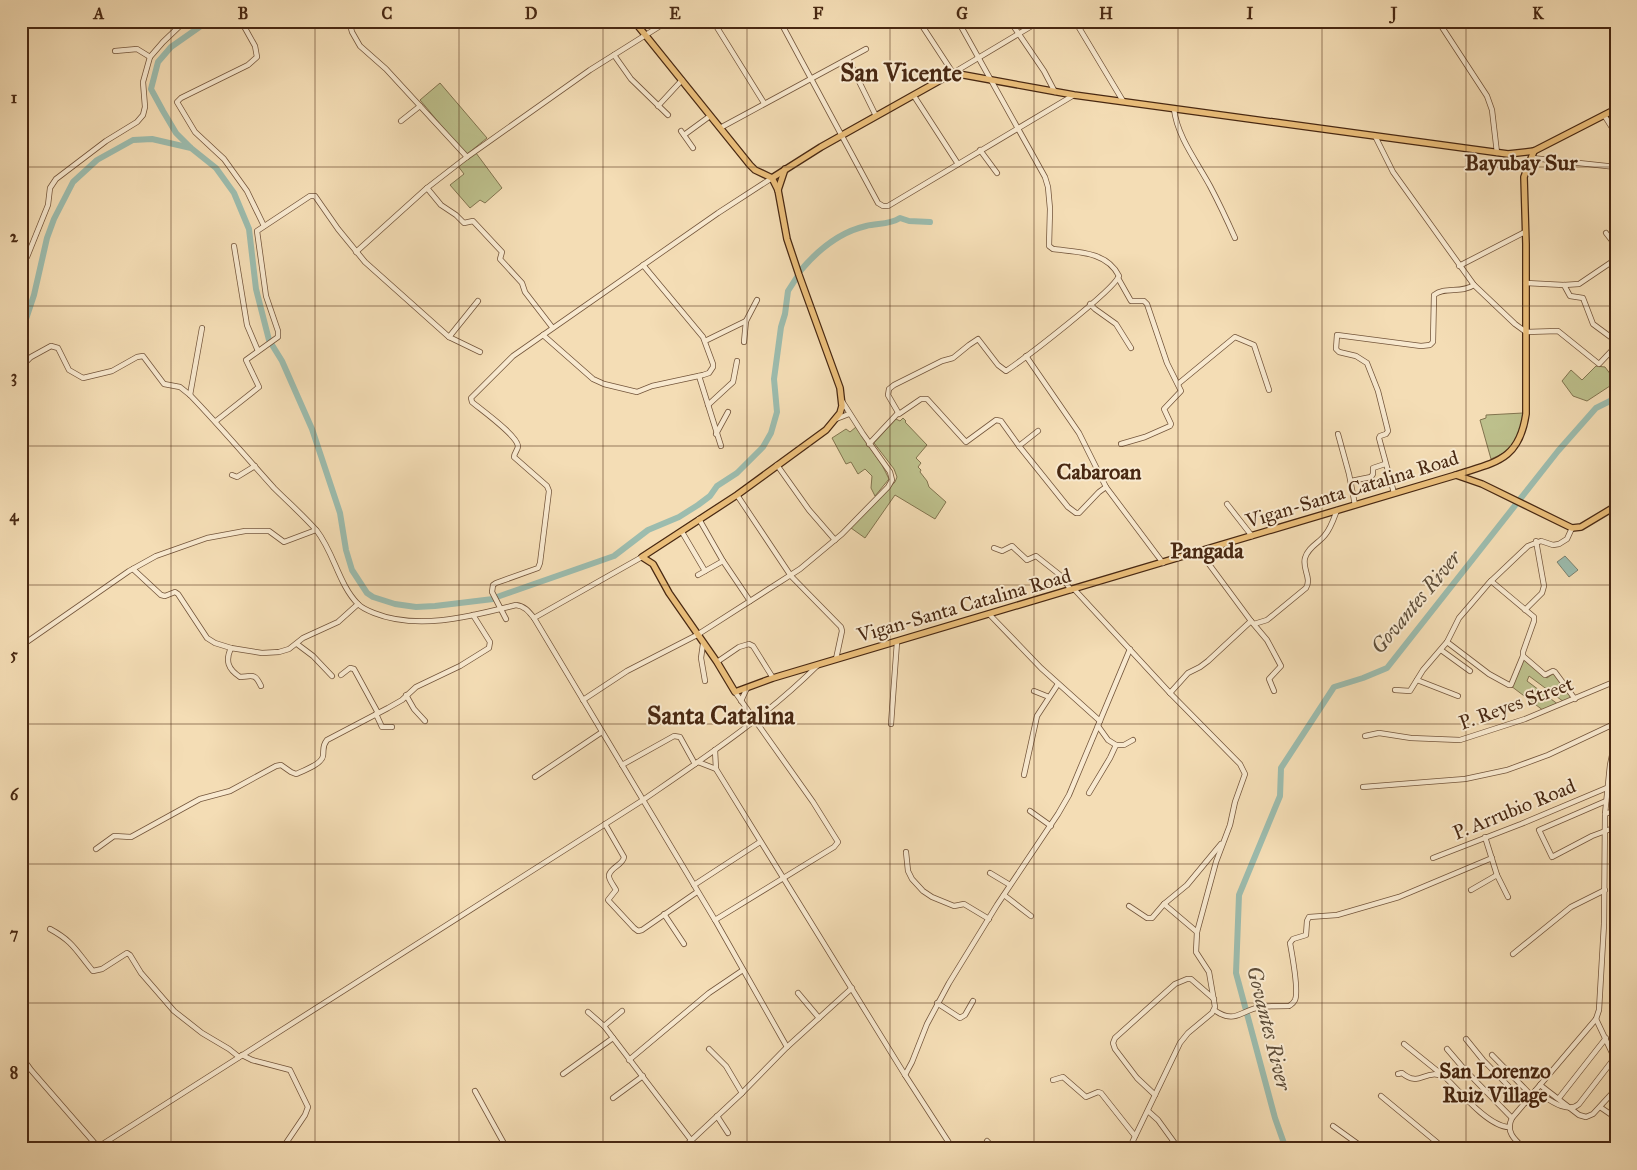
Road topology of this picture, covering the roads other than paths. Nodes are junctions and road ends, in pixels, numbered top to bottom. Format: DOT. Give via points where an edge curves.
graph roads {
  1 [pos="185,21"];
  2 [pos="241,21"];
  3 [pos="349,21"];
  4 [pos="634,21"];
  5 [pos="668,21"];
  6 [pos="713,21"];
  7 [pos="780,21"];
  8 [pos="919,21"];
  9 [pos="958,21"];
  10 [pos="1010,21"];
  11 [pos="1040,21"];
  12 [pos="1075,21"];
  13 [pos="1438,21"];
  14 [pos="1019,34"];
  15 [pos="645,35"];
  16 [pos="866,49"];
  17 [pos="115,50"];
  18 [pos="614,55"];
  19 [pos="979,56"];
  20 [pos="150,57"];
  21 [pos="848,59"];
  22 [pos="953,73"];
  23 [pos="811,79"];
  24 [pos="682,80"];
  25 [pos="992,80"];
  26 [pos="1055,92"];
  27 [pos="1074,95"];
  28 [pos="914,96"];
  29 [pos="1122,101"];
  30 [pos="764,103"];
  31 [pos="420,106"];
  32 [pos="658,106"];
  33 [pos="1174,109"];
  34 [pos="1616,109"];
  35 [pos="668,115"];
  36 [pos="1604,115"];
  37 [pos="710,116"];
  38 [pos="876,116"];
  39 [pos="401,121"];
  40 [pos="720,128"];
  41 [pos="1017,128"];
  42 [pos="1616,134"];
  43 [pos="1375,136"];
  44 [pos="841,137"];
  45 [pos="693,148"];
  46 [pos="980,150"];
  47 [pos="1534,151"];
  48 [pos="1497,153"];
  49 [pos="467,157"];
  50 [pos="1532,158"];
  51 [pos="958,164"];
  52 [pos="1616,167"];
  53 [pos="785,169"];
  54 [pos="997,174"];
  55 [pos="772,178"];
  56 [pos="428,188"];
  57 [pos="778,190"];
  58 [pos="264,226"];
  59 [pos="1525,232"];
  60 [pos="1606,232"];
  61 [pos="1235,238"];
  62 [pos="234,246"];
  63 [pos="1616,246"];
  64 [pos="356,252"];
  65 [pos="1616,258"];
  66 [pos="21,262"];
  67 [pos="642,265"];
  68 [pos="1459,266"];
  69 [pos="1118,278"];
  70 [pos="1526,283"];
  71 [pos="1474,285"];
  72 [pos="1564,285"];
  73 [pos="757,300"];
  74 [pos="478,301"];
  75 [pos="1090,304"];
  76 [pos="746,321"];
  77 [pos="552,327"];
  78 [pos="202,328"];
  79 [pos="1526,332"];
  80 [pos="543,335"];
  81 [pos="449,337"];
  82 [pos="705,341"];
  83 [pos="1616,341"];
  84 [pos="744,342"];
  85 [pos="1616,346"];
  86 [pos="1131,348"];
  87 [pos="258,351"];
  88 [pos="480,352"];
  89 [pos="1026,356"];
  90 [pos="737,361"];
  91 [pos="21,367"];
  92 [pos="699,376"];
  93 [pos="1178,384"];
  94 [pos="1269,390"];
  95 [pos="190,395"];
  96 [pos="842,400"];
  97 [pos="708,405"];
  98 [pos="728,412"];
  99 [pos="898,413"];
  100 [pos="849,414"];
  101 [pos="836,418"];
  102 [pos="216,421"];
  103 [pos="1038,431"];
  104 [pos="716,434"];
  105 [pos="1338,434"];
  106 [pos="869,444"];
  107 [pos="1121,444"];
  108 [pos="721,446"];
  109 [pos="1019,446"];
  110 [pos="1385,464"];
  111 [pos="777,465"];
  112 [pos="255,466"];
  113 [pos="1478,468"];
  114 [pos="232,475"];
  115 [pos="1456,475"];
  116 [pos="1351,481"];
  117 [pos="1476,481"];
  118 [pos="1106,487"];
  119 [pos="1394,493"];
  120 [pos="737,495"];
  121 [pos="1226,504"];
  122 [pos="1355,505"];
  123 [pos="1616,506"];
  124 [pos="1338,510"];
  125 [pos="699,519"];
  126 [pos="1572,528"];
  127 [pos="316,530"];
  128 [pos="682,532"];
  129 [pos="1252,536"];
  130 [pos="835,540"];
  131 [pos="1536,541"];
  132 [pos="994,548"];
  133 [pos="654,550"];
  134 [pos="1200,552"];
  135 [pos="642,557"];
  136 [pos="722,561"];
  137 [pos="1163,563"];
  138 [pos="653,564"];
  139 [pos="133,569"];
  140 [pos="705,571"];
  141 [pos="698,575"];
  142 [pos="791,576"];
  143 [pos="1491,582"];
  144 [pos="1072,590"];
  145 [pos="750,601"];
  146 [pos="358,604"];
  147 [pos="500,609"];
  148 [pos="1525,610"];
  149 [pos="989,614"];
  150 [pos="473,615"];
  151 [pos="506,618"];
  152 [pos="534,618"];
  153 [pos="1253,623"];
  154 [pos="697,635"];
  155 [pos="896,642"];
  156 [pos="1447,642"];
  157 [pos="297,644"];
  158 [pos="703,644"];
  159 [pos="21,646"];
  160 [pos="231,648"];
  161 [pos="1130,649"];
  162 [pos="1441,650"];
  163 [pos="1523,656"];
  164 [pos="836,659"];
  165 [pos="717,662"];
  166 [pos="819,665"];
  167 [pos="1470,671"];
  168 [pos="341,675"];
  169 [pos="332,676"];
  170 [pos="773,678"];
  171 [pos="705,680"];
  172 [pos="1416,680"];
  173 [pos="1616,681"];
  174 [pos="1058,684"];
  175 [pos="261,686"];
  176 [pos="747,688"];
  177 [pos="1395,690"];
  178 [pos="1034,691"];
  179 [pos="1274,691"];
  180 [pos="734,692"];
  181 [pos="1170,692"];
  182 [pos="406,696"];
  183 [pos="1458,696"];
  184 [pos="1049,697"];
  185 [pos="1575,699"];
  186 [pos="583,700"];
  187 [pos="741,701"];
  188 [pos="377,714"];
  189 [pos="425,721"];
  190 [pos="755,721"];
  191 [pos="1099,723"];
  192 [pos="1616,723"];
  193 [pos="891,724"];
  194 [pos="392,727"];
  195 [pos="602,732"];
  196 [pos="1365,736"];
  197 [pos="1616,736"];
  198 [pos="1133,740"];
  199 [pos="1116,745"];
  200 [pos="715,750"];
  201 [pos="697,763"];
  202 [pos="622,765"];
  203 [pos="716,769"];
  204 [pos="1024,775"];
  205 [pos="535,777"];
  206 [pos="1616,784"];
  207 [pos="1363,787"];
  208 [pos="1607,787"];
  209 [pos="1089,793"];
  210 [pos="643,800"];
  211 [pos="1606,801"];
  212 [pos="1616,810"];
  213 [pos="1030,811"];
  214 [pos="1605,814"];
  215 [pos="605,824"];
  216 [pos="1051,826"];
  217 [pos="1616,827"];
  218 [pos="1605,832"];
  219 [pos="1485,837"];
  220 [pos="1224,841"];
  221 [pos="760,842"];
  222 [pos="96,849"];
  223 [pos="906,852"];
  224 [pos="1433,858"];
  225 [pos="1492,858"];
  226 [pos="990,873"];
  227 [pos="1498,875"];
  228 [pos="784,878"];
  229 [pos="694,885"];
  230 [pos="1010,886"];
  231 [pos="1471,890"];
  232 [pos="1605,890"];
  233 [pos="697,892"];
  234 [pos="1004,895"];
  235 [pos="1508,897"];
  236 [pos="1164,904"];
  237 [pos="1129,906"];
  238 [pos="664,914"];
  239 [pos="1032,916"];
  240 [pos="989,918"];
  241 [pos="715,920"];
  242 [pos="50,929"];
  243 [pos="1197,932"];
  244 [pos="684,944"];
  245 [pos="1513,954"];
  246 [pos="742,970"];
  247 [pos="852,988"];
  248 [pos="798,993"];
  249 [pos="1214,999"];
  250 [pos="973,1001"];
  251 [pos="937,1004"];
  252 [pos="1214,1010"];
  253 [pos="622,1011"];
  254 [pos="588,1012"];
  255 [pos="819,1018"];
  256 [pos="1596,1019"];
  257 [pos="604,1026"];
  258 [pos="613,1038"];
  259 [pos="1606,1038"];
  260 [pos="1466,1039"];
  261 [pos="1404,1044"];
  262 [pos="787,1046"];
  263 [pos="710,1049"];
  264 [pos="1447,1049"];
  265 [pos="21,1056"];
  266 [pos="241,1056"];
  267 [pos="1492,1056"];
  268 [pos="629,1060"];
  269 [pos="563,1074"];
  270 [pos="905,1074"];
  271 [pos="1398,1074"];
  272 [pos="642,1076"];
  273 [pos="1444,1076"];
  274 [pos="1053,1080"];
  275 [pos="1540,1085"];
  276 [pos="1616,1089"];
  277 [pos="475,1091"];
  278 [pos="742,1093"];
  279 [pos="1533,1093"];
  280 [pos="1155,1095"];
  281 [pos="1381,1096"];
  282 [pos="613,1098"];
  283 [pos="1559,1098"];
  284 [pos="1525,1103"];
  285 [pos="1600,1107"];
  286 [pos="1572,1108"];
  287 [pos="1148,1111"];
  288 [pos="717,1116"];
  289 [pos="1512,1118"];
  290 [pos="1616,1118"];
  291 [pos="1333,1126"];
  292 [pos="1509,1127"];
  293 [pos="728,1133"];
  294 [pos="1135,1136"];
  295 [pos="691,1140"];
  296 [pos="987,1141"];
  297 [pos="97,1148"];
  298 [pos="282,1149"];
  299 [pos="507,1149"];
  300 [pos="682,1149"];
  301 [pos="953,1149"];
  302 [pos="996,1149"];
  303 [pos="1129,1149"];
  304 [pos="1179,1149"];
  305 [pos="1365,1149"];
  306 [pos="1445,1149"];
  307 [pos="1525,1149"];
  1 -- 20 [label="street"];
  2 -- 58 [label="street" via="255,46 257,57 248,65 177,102 194,132 224,159 241,183"];
  3 -- 31 [label="street" via="360,46"];
  4 -- 15 [label="main road"];
  5 -- 15 [label="street"];
  6 -- 30 [label="street"];
  7 -- 23 [label="street"];
  8 -- 22 [label="street"];
  9 -- 19 [label="street"];
  10 -- 14 [label="street"];
  11 -- 14 [label="street"];
  12 -- 29 [label="street"];
  13 -- 48 [label="street" via="1488,96"];
  14 -- 19 [label="street"];
  14 -- 26 [label="street"];
  15 -- 18 [label="street"];
  15 -- 24 [label="main road"];
  16 -- 21 [label="street"];
  17 -- 20 [label="street" via="137,49"];
  18 -- 32 [label="street" via="631,79"];
  18 -- 49 [label="street"];
  19 -- 22 [label="street"];
  19 -- 25 [label="street"];
  20 -- 66 [label="street" via="143,82 145,112 137,122 56,179 27,257"];
  21 -- 23 [label="street"];
  21 -- 38 [label="street"];
  22 -- 25 [label="main road"];
  22 -- 28 [label="main road"];
  23 -- 30 [label="street"];
  23 -- 44 [label="street"];
  24 -- 32 [label="street"];
  24 -- 37 [label="main road"];
  25 -- 26 [label="main road"];
  25 -- 41 [label="street"];
  26 -- 27 [label="main road"];
  27 -- 29 [label="main road"];
  27 -- 41 [label="street"];
  28 -- 38 [label="main road"];
  28 -- 51 [label="street"];
  29 -- 33 [label="main road"];
  30 -- 40 [label="street"];
  31 -- 39 [label="street"];
  31 -- 49 [label="street"];
  32 -- 35 [label="street"];
  33 -- 43 [label="main road"];
  33 -- 61 [label="street" via="1182,134"];
  34 -- 36 [label="main road"];
  36 -- 42 [label="street"];
  36 -- 47 [label="main road"];
  37 -- 40 [label="main road"];
  37 -- 45 [label="street" via="683,133"];
  38 -- 44 [label="main road"];
  40 -- 55 [label="main road" via="753,169"];
  41 -- 46 [label="street"];
  41 -- 69 [label="street" via="1039,164 1048,187 1049,246 1100,257 1115,270"];
  43 -- 48 [label="main road"];
  43 -- 68 [label="street" via="1393,172"];
  44 -- 51 [label="street" via="882,206 888,206"];
  44 -- 53 [label="main road"];
  46 -- 51 [label="street"];
  46 -- 54 [label="street"];
  47 -- 48 [label="main road"];
  47 -- 50 [label="main road, Vigan-Santa Catalina Road"];
  49 -- 56 [label="street"];
  50 -- 52 [label="street"];
  50 -- 59 [label="main road, Vigan-Santa Catalina Road" via="1524,177"];
  53 -- 55 [label="main road"];
  53 -- 57 [label="main road"];
  55 -- 57 [label="main road"];
  55 -- 67 [label="street"];
  56 -- 64 [label="street"];
  56 -- 77 [label="street" via="441,205 464,223 473,221 502,252 500,259 522,283 525,292"];
  57 -- 96 [label="main road" via="787,239"];
  58 -- 64 [label="street" via="313,196"];
  58 -- 87 [label="street" via="256,234 266,296 278,337"];
  59 -- 68 [label="street"];
  59 -- 70 [label="main road, Vigan-Santa Catalina Road"];
  60 -- 63 [label="street"];
  62 -- 87 [label="street" via="246,318"];
  64 -- 81 [label="street"];
  65 -- 72 [label="street" via="1582,282"];
  67 -- 77 [label="street"];
  67 -- 82 [label="street"];
  68 -- 71 [label="street"];
  69 -- 75 [label="street"];
  69 -- 93 [label="street" via="1131,301 1147,304 1167,363"];
  70 -- 72 [label="street"];
  70 -- 79 [label="main road, Vigan-Santa Catalina Road"];
  71 -- 79 [label="street"];
  71 -- 110 [label="street" via="1434,295 1433,342 1430,345 1337,335 1336,350 1367,363 1375,384 1388,431 1379,437"];
  72 -- 83 [label="street" via="1570,296 1582,297 1593,324"];
  73 -- 76 [label="street"];
  74 -- 81 [label="street"];
  75 -- 86 [label="street" via="1116,324"];
  75 -- 89 [label="street"];
  76 -- 82 [label="street"];
  76 -- 84 [label="street"];
  77 -- 80 [label="street"];
  78 -- 95 [label="street"];
  79 -- 85 [label="street" via="1558,331 1599,364"];
  79 -- 113 [label="main road, Vigan-Santa Catalina Road" via="1524,430 1509,454"];
  80 -- 92 [label="street" via="588,375 604,384 639,392"];
  80 -- 147 [label="street" via="507,360 471,400 516,441 518,446 514,457 549,491 540,563 537,569 496,582 492,592"];
  81 -- 88 [label="street"];
  82 -- 92 [label="street" via="713,367"];
  87 -- 102 [label="street" via="246,361 259,387"];
  89 -- 99 [label="street" via="1004,370 978,339 953,358 889,388 888,396"];
  89 -- 118 [label="street" via="1079,433"];
  90 -- 97 [label="street" via="733,382"];
  91 -- 95 [label="street" via="51,346 58,348 69,370 83,378 112,371 141,356 164,384 180,387"];
  92 -- 97 [label="street"];
  93 -- 94 [label="street" via="1236,337 1254,346"];
  93 -- 107 [label="street" via="1180,393 1164,409 1170,426"];
  95 -- 102 [label="street"];
  96 -- 100 [label="street"];
  96 -- 101 [label="main road"];
  97 -- 104 [label="street"];
  98 -- 104 [label="street"];
  99 -- 106 [label="street"];
  99 -- 109 [label="street" via="925,398 966,442 999,420"];
  100 -- 101 [label="street"];
  100 -- 106 [label="street"];
  101 -- 111 [label="main road" via="826,430"];
  102 -- 112 [label="street"];
  103 -- 109 [label="street"];
  104 -- 108 [label="street"];
  105 -- 116 [label="street"];
  106 -- 130 [label="street" via="890,472 890,484"];
  109 -- 118 [label="street" via="1076,513"];
  110 -- 116 [label="street" via="1373,468 1372,476"];
  110 -- 119 [label="street"];
  111 -- 120 [label="main road"];
  111 -- 130 [label="street"];
  112 -- 114 [label="street" via="237,478"];
  112 -- 127 [label="street"];
  113 -- 115 [label="main road, Vigan-Santa Catalina Road"];
  113 -- 117 [label="main road"];
  115 -- 117 [label="main road"];
  115 -- 119 [label="main road, Vigan-Santa Catalina Road"];
  116 -- 122 [label="street"];
  117 -- 126 [label="main road"];
  118 -- 137 [label="street"];
  119 -- 122 [label="main road, Vigan-Santa Catalina Road"];
  120 -- 125 [label="main road"];
  120 -- 142 [label="street"];
  121 -- 129 [label="street"];
  122 -- 124 [label="main road, Vigan-Santa Catalina Road"];
  123 -- 126 [label="main road" via="1582,527"];
  124 -- 129 [label="main road, Vigan-Santa Catalina Road"];
  124 -- 153 [label="street" via="1326,535 1306,556 1304,566 1309,581 1306,588 1272,617"];
  125 -- 128 [label="main road"];
  125 -- 136 [label="street"];
  126 -- 131 [label="street" via="1566,540 1559,544"];
  127 -- 139 [label="street" via="288,542 263,530 207,538 156,556"];
  127 -- 146 [label="street"];
  128 -- 133 [label="main road"];
  128 -- 140 [label="street"];
  129 -- 134 [label="main road, Vigan-Santa Catalina Road"];
  130 -- 142 [label="street"];
  131 -- 143 [label="street"];
  131 -- 148 [label="street" via="1544,586 1542,593"];
  132 -- 144 [label="street" via="1002,551 1012,546 1027,560 1036,556 1060,575"];
  133 -- 135 [label="main road"];
  133 -- 138 [label="main road"];
  134 -- 137 [label="main road, Vigan-Santa Catalina Road"];
  134 -- 153 [label="street"];
  135 -- 138 [label="main road"];
  135 -- 152 [label="street"];
  136 -- 140 [label="street"];
  136 -- 145 [label="street"];
  137 -- 144 [label="main road, Vigan-Santa Catalina Road"];
  138 -- 154 [label="main road"];
  139 -- 159 [label="street"];
  139 -- 160 [label="street" via="161,595 178,594 207,638"];
  140 -- 141 [label="street"];
  142 -- 145 [label="street"];
  142 -- 164 [label="street" via="840,627"];
  143 -- 148 [label="street"];
  143 -- 156 [label="street" via="1459,618"];
  144 -- 149 [label="main road, Vigan-Santa Catalina Road"];
  144 -- 161 [label="street"];
  145 -- 154 [label="street"];
  146 -- 150 [label="street" via="366,610 396,619 441,620"];
  146 -- 157 [label="street" via="338,622"];
  147 -- 150 [label="street"];
  147 -- 151 [label="street"];
  147 -- 152 [label="street" via="522,605"];
  148 -- 163 [label="street" via="1534,620"];
  149 -- 155 [label="main road, Vigan-Santa Catalina Road"];
  149 -- 174 [label="street"];
  150 -- 182 [label="street" via="490,642 489,648 416,687"];
  152 -- 186 [label="street"];
  153 -- 179 [label="street" via="1281,666 1269,679"];
  153 -- 181 [label="street" via="1208,661 1188,673"];
  154 -- 158 [label="main road"];
  154 -- 186 [label="street" via="627,671"];
  155 -- 164 [label="main road, Vigan-Santa Catalina Road"];
  155 -- 193 [label="street"];
  156 -- 162 [label="street"];
  156 -- 163 [label="street" via="1510,686"];
  157 -- 160 [label="street" via="289,649 262,653"];
  157 -- 169 [label="street"];
  158 -- 165 [label="main road"];
  158 -- 171 [label="street" via="701,658"];
  160 -- 175 [label="street" via="227,660 229,667 240,677 256,677"];
  161 -- 181 [label="street"];
  161 -- 191 [label="street"];
  162 -- 167 [label="street"];
  162 -- 172 [label="street"];
  163 -- 185 [label="street" via="1547,676 1555,672"];
  164 -- 166 [label="main road, Vigan-Santa Catalina Road"];
  165 -- 170 [label="street" via="749,644"];
  165 -- 180 [label="main road"];
  166 -- 170 [label="main road, Vigan-Santa Catalina Road"];
  166 -- 190 [label="street"];
  168 -- 188 [label="street" via="350,668 354,669"];
  170 -- 176 [label="main road, Vigan-Santa Catalina Road"];
  172 -- 177 [label="street" via="1410,692"];
  172 -- 183 [label="street"];
  173 -- 185 [label="street, P. Reyes Street"];
  174 -- 184 [label="street"];
  174 -- 191 [label="street"];
  176 -- 180 [label="main road, Vigan-Santa Catalina Road"];
  176 -- 187 [label="street"];
  178 -- 184 [label="street"];
  180 -- 187 [label="street"];
  181 -- 220 [label="street" via="1245,771"];
  182 -- 188 [label="street"];
  182 -- 189 [label="street"];
  184 -- 204 [label="street" via="1036,719"];
  185 -- 196 [label="street, P. Reyes Street" via="1458,741 1379,733"];
  186 -- 195 [label="street"];
  187 -- 190 [label="street"];
  188 -- 194 [label="street" via="382,727"];
  188 -- 222 [label="street" via="327,740 321,761 299,773 276,766 230,791 200,799 131,837 114,836"];
  190 -- 200 [label="street"];
  190 -- 228 [label="street" via="838,842"];
  191 -- 199 [label="street" via="1108,740"];
  191 -- 216 [label="street" via="1075,784"];
  192 -- 207 [label="street" via="1507,770 1465,779"];
  195 -- 202 [label="street"];
  195 -- 205 [label="street"];
  197 -- 208 [label="street"];
  198 -- 199 [label="street"];
  199 -- 209 [label="street"];
  200 -- 201 [label="street"];
  200 -- 203 [label="street"];
  201 -- 202 [label="street" via="680,737 674,736"];
  201 -- 203 [label="street"];
  201 -- 210 [label="street"];
  202 -- 210 [label="street"];
  203 -- 221 [label="street"];
  206 -- 208 [label="street, P. Arrubio Road"];
  208 -- 211 [label="street"];
  208 -- 219 [label="street, P. Arrubio Road"];
  210 -- 215 [label="street"];
  210 -- 229 [label="street"];
  211 -- 214 [label="street"];
  211 -- 218 [label="street" via="1539,830 1552,857"];
  212 -- 214 [label="street"];
  213 -- 216 [label="street"];
  214 -- 218 [label="street"];
  215 -- 238 [label="street" via="624,857 609,876 616,890 608,900 637,930 642,930"];
  215 -- 266 [label="street"];
  216 -- 230 [label="street"];
  217 -- 218 [label="street"];
  218 -- 232 [label="street"];
  219 -- 224 [label="street, P. Arrubio Road"];
  219 -- 225 [label="street"];
  220 -- 236 [label="street" via="1187,885"];
  220 -- 243 [label="street"];
  221 -- 228 [label="street"];
  221 -- 229 [label="street"];
  223 -- 240 [label="street" via="912,879 927,894 954,906 964,904"];
  225 -- 227 [label="street"];
  225 -- 252 [label="street" via="1404,895 1337,915 1309,917 1306,935 1290,943 1296,991 1294,1003 1256,1008 1227,1017"];
  226 -- 230 [label="street"];
  227 -- 231 [label="street"];
  227 -- 235 [label="street"];
  228 -- 241 [label="street"];
  228 -- 247 [label="street"];
  229 -- 233 [label="street"];
  230 -- 234 [label="street"];
  232 -- 245 [label="street" via="1571,907"];
  232 -- 256 [label="street" via="1601,999"];
  233 -- 238 [label="street"];
  233 -- 241 [label="street"];
  234 -- 239 [label="street"];
  234 -- 240 [label="street"];
  236 -- 237 [label="street" via="1150,919"];
  236 -- 243 [label="street"];
  238 -- 244 [label="street"];
  240 -- 251 [label="street"];
  241 -- 246 [label="street"];
  242 -- 266 [label="street" via="70,941 93,971 130,954 141,973 174,1011 202,1033"];
  243 -- 249 [label="street" via="1197,955 1209,972"];
  246 -- 262 [label="street"];
  246 -- 268 [label="street" via="709,993"];
  247 -- 255 [label="street"];
  247 -- 270 [label="street"];
  248 -- 255 [label="street"];
  249 -- 252 [label="street"];
  249 -- 280 [label="street" via="1193,980 1186,979 1172,985 1114,1039 1115,1049"];
  250 -- 251 [label="street" via="960,1018"];
  251 -- 270 [label="street"];
  252 -- 280 [label="street" via="1180,1043"];
  253 -- 257 [label="street"];
  254 -- 257 [label="street"];
  255 -- 262 [label="street"];
  256 -- 259 [label="street"];
  256 -- 275 [label="street"];
  257 -- 258 [label="street"];
  258 -- 268 [label="street"];
  258 -- 269 [label="street"];
  259 -- 283 [label="street"];
  259 -- 286 [label="street" via="1613,1055 1612,1062 1579,1104"];
  260 -- 284 [label="street"];
  261 -- 273 [label="street"];
  262 -- 278 [label="street"];
  263 -- 278 [label="street" via="726,1066"];
  264 -- 289 [label="street"];
  265 -- 297 [label="street"];
  266 -- 297 [label="street"];
  266 -- 298 [label="street" via="290,1070 308,1107"];
  267 -- 279 [label="street"];
  268 -- 272 [label="street"];
  270 -- 301 [label="street"];
  271 -- 273 [label="street" via="1413,1080 1431,1074"];
  272 -- 282 [label="street"];
  272 -- 295 [label="street"];
  273 -- 292 [label="street" via="1487,1117 1500,1126"];
  274 -- 294 [label="street" via="1063,1077 1086,1097 1100,1093"];
  275 -- 279 [label="street"];
  275 -- 283 [label="street"];
  276 -- 285 [label="street"];
  277 -- 299 [label="street"];
  278 -- 288 [label="street"];
  279 -- 284 [label="street"];
  279 -- 286 [label="street"];
  280 -- 287 [label="street"];
  281 -- 306 [label="street"];
  283 -- 286 [label="street"];
  284 -- 289 [label="street"];
  285 -- 286 [label="street" via="1586,1117"];
  285 -- 290 [label="street"];
  287 -- 294 [label="street"];
  287 -- 304 [label="street"];
  288 -- 293 [label="street"];
  288 -- 295 [label="street"];
  289 -- 292 [label="street"];
  291 -- 305 [label="street"];
  292 -- 307 [label="street"];
  294 -- 303 [label="street"];
  295 -- 300 [label="street"];
  296 -- 302 [label="street"];
}
